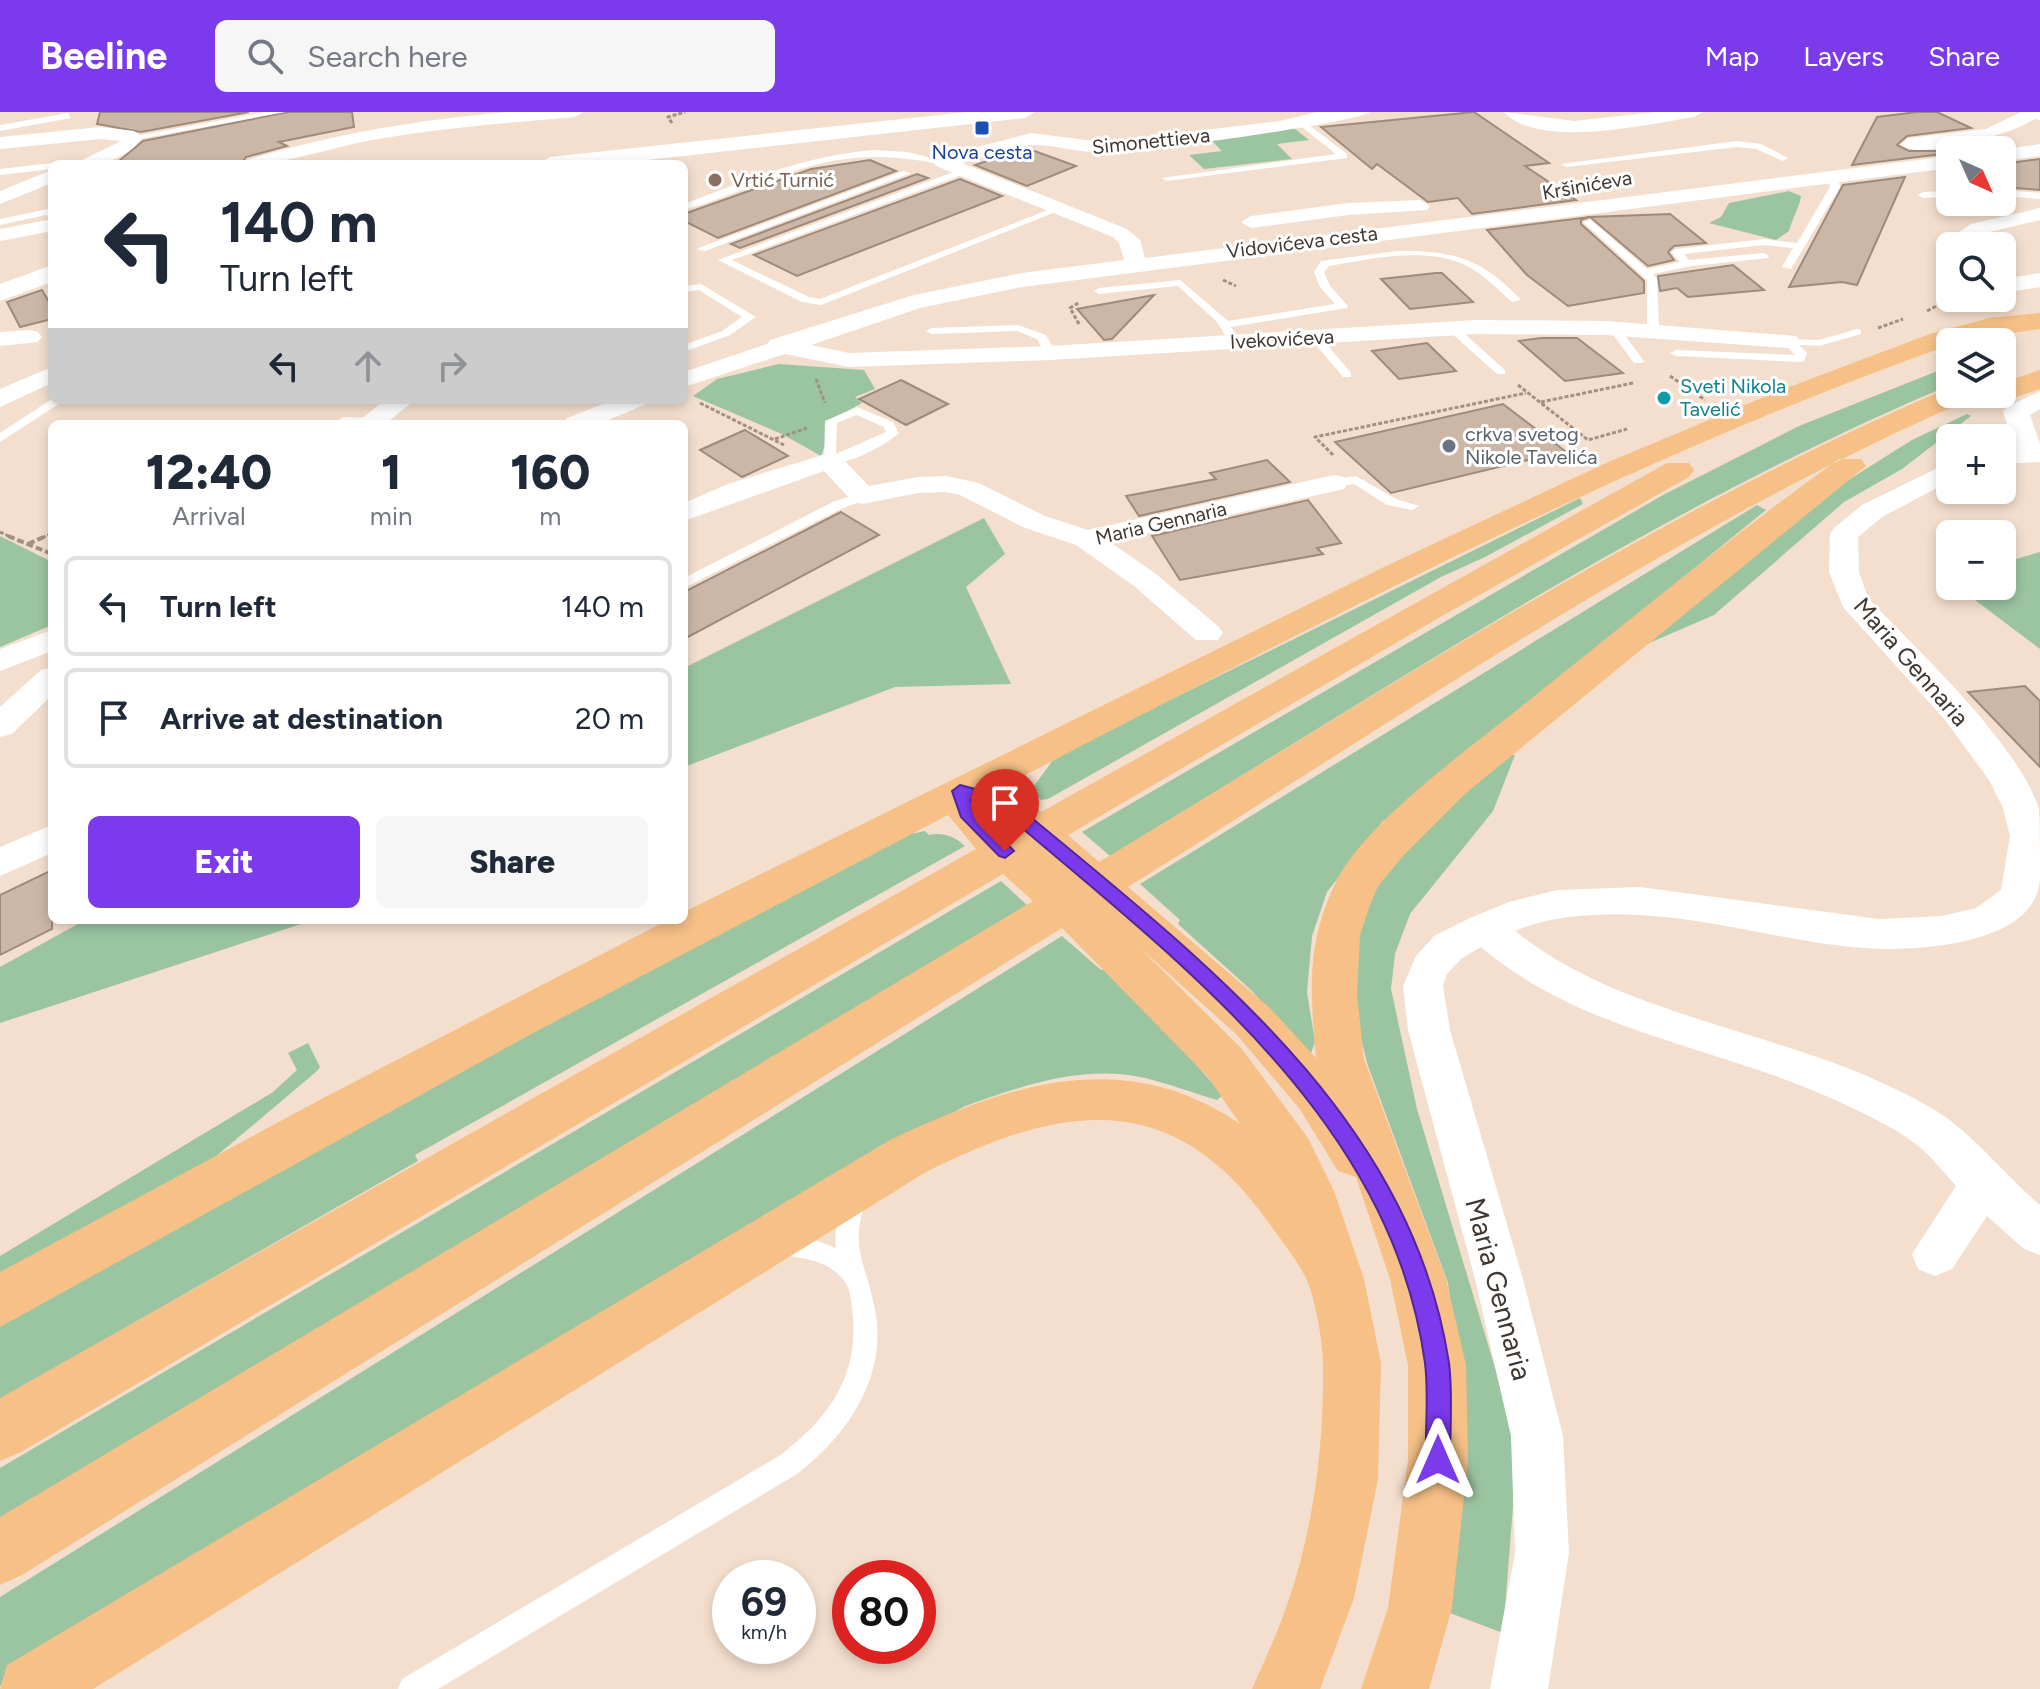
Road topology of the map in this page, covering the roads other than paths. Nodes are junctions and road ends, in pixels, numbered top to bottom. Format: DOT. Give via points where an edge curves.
graph roads {
  1 [pos="281,112"];
  2 [pos="575,112"];
  3 [pos="1025,112"];
  4 [pos="1361,112"];
  5 [pos="1513,112"];
  6 [pos="1694,112"];
  7 [pos="2032,113"];
  8 [pos="68,116"];
  9 [pos="1301,122"];
  10 [pos="134,137"];
  11 [pos="2,141"];
  12 [pos="1887,147"];
  13 [pos="2040,150"];
  14 [pos="2016,153"];
  15 [pos="1808,155"];
  16 [pos="1783,158"];
  17 [pos="94,160"];
  18 [pos="268,160"];
  19 [pos="587,160"];
  20 [pos="943,162"];
  21 [pos="1566,164"];
  22 [pos="1936,164"];
  23 [pos="48,166"];
  24 [pos="964,171"];
  25 [pos="0,172"];
  26 [pos="906,173"];
  27 [pos="1833,176"];
  28 [pos="48,178"];
  29 [pos="1167,178"];
  30 [pos="1595,182"];
  31 [pos="1568,190"];
  32 [pos="2016,194"];
  33 [pos="1923,195"];
  34 [pos="1936,195"];
  35 [pos="2040,196"];
  36 [pos="0,198"];
  37 [pos="1476,201"];
  38 [pos="688,206"];
  39 [pos="1435,206"];
  40 [pos="1061,208"];
  41 [pos="48,212"];
  42 [pos="2040,214"];
  43 [pos="0,222"];
  44 [pos="1588,222"];
  45 [pos="48,226"];
  46 [pos="1226,226"];
  47 [pos="1972,232"];
  48 [pos="0,235"];
  49 [pos="1153,236"];
  50 [pos="1129,240"];
  51 [pos="1799,246"];
  52 [pos="1764,256"];
  53 [pos="723,260"];
  54 [pos="1136,264"];
  55 [pos="1687,264"];
  56 [pos="1787,267"];
  57 [pos="1647,272"];
  58 [pos="48,275"];
  59 [pos="2040,280"];
  60 [pos="2016,284"];
  61 [pos="688,289"];
  62 [pos="1099,291"];
  63 [pos="0,293"];
  64 [pos="1516,300"];
  65 [pos="2040,322"];
  66 [pos="1614,328"];
  67 [pos="1453,329"];
  68 [pos="1646,330"];
  69 [pos="2016,330"];
  70 [pos="932,331"];
  71 [pos="1857,332"];
  72 [pos="1230,333"];
  73 [pos="688,335"];
  74 [pos="30,337"];
  75 [pos="1315,337"];
  76 [pos="0,339"];
  77 [pos="1788,341"];
  78 [pos="700,343"];
  79 [pos="778,345"];
  80 [pos="688,348"];
  81 [pos="1050,353"];
  82 [pos="1676,353"];
  83 [pos="1922,354"];
  84 [pos="1638,361"];
  85 [pos="1501,372"];
  86 [pos="1347,375"];
  87 [pos="48,376"];
  88 [pos="688,379"];
  89 [pos="0,399"];
  90 [pos="2040,399"];
  91 [pos="53,404"];
  92 [pos="396,404"];
  93 [pos="625,404"];
  94 [pos="1940,408"];
  95 [pos="1959,408"];
  96 [pos="373,420"];
  97 [pos="586,420"];
  98 [pos="0,438"];
  99 [pos="2035,456"];
  100 [pos="829,461"];
  101 [pos="1936,477"];
  102 [pos="1345,481"];
  103 [pos="863,496"];
  104 [pos="1412,506"];
  105 [pos="688,511"];
  106 [pos="1086,539"];
  107 [pos="688,582"];
  108 [pos="1207,633"];
  109 [pos="48,642"];
  110 [pos="0,661"];
  111 [pos="48,681"];
  112 [pos="0,726"];
  113 [pos="960,791"];
  114 [pos="48,840"];
  115 [pos="0,863"];
  116 [pos="2029,901"];
  117 [pos="1109,918"];
  118 [pos="1484,928"];
  119 [pos="866,1181"];
  120 [pos="1984,1184"];
  121 [pos="1391,1209"];
  122 [pos="2040,1234"];
  123 [pos="762,1245"];
  124 [pos="1935,1254"];
  125 [pos="851,1274"];
  126 [pos="1336,1279"];
  127 [pos="0,1301"];
  128 [pos="0,1431"];
  129 [pos="0,1553"];
  130 [pos="1523,1687"];
  131 [pos="31,1689"];
  132 [pos="412,1689"];
  133 [pos="1286,1689"];
  134 [pos="1395,1689"];
  1 -- 10 [label="lane"];
  2 -- 18 [label="street" via="432,127"];
  3 -- 19 [label="street"];
  4 -- 9 [label="street, Simonettieva"];
  5 -- 6 [label="street" via="1534,123 1561,126"];
  7 -- 12 [label="street" via="1993,132"];
  8 -- 11 [label="lane"];
  9 -- 20 [label="street, Simonettieva" via="1102,148 1031,139"];
  9 -- 29 [label="lane" via="1344,156"];
  10 -- 11 [label="street" via="100,133"];
  10 -- 17 [label="street" via="125,148"];
  13 -- 14 [label="street"];
  15 -- 16 [label="street, Kršinićeva"];
  16 -- 21 [label="lane" via="1758,146 1737,144"];
  16 -- 30 [label="street, Kršinićeva"];
  20 -- 24 [label="street, Simonettieva"];
  20 -- 38 [label="lane, Simonettieva" via="894,151 839,153"];
  22 -- 27 [label="street, Vidovićeva cesta"];
  23 -- 25 [label="lane"];
  24 -- 40 [label="street, Simonettieva"];
  24 -- 53 [label="lane"];
  26 -- 53 [label="lane" via="696,246"];
  27 -- 51 [label="lane" via="1835,187"];
  27 -- 54 [label="street, Vidovićeva cesta"];
  28 -- 36 [label="street"];
  31 -- 37 [label="street, Kršinićeva"];
  32 -- 35 [label="lane"];
  33 -- 34 [label="lane"];
  39 -- 46 [label="street" via="1348,209"];
  40 -- 50 [label="street, Simonettieva"];
  40 -- 53 [label="lane" via="821,302 806,300"];
  41 -- 43 [label="lane"];
  42 -- 47 [label="street"];
  44 -- 57 [label="lane"];
  45 -- 48 [label="street"];
  49 -- 50 [label="street"];
  50 -- 54 [label="street"];
  51 -- 55 [label="lane" via="1764,242 1676,252"];
  51 -- 56 [label="lane"];
  52 -- 55 [label="lane"];
  54 -- 79 [label="street, Vidovićeva cesta" via="914,302"];
  55 -- 57 [label="lane"];
  57 -- 68 [label="lane" via="1654,286"];
  58 -- 63 [label="street"];
  59 -- 60 [label="street"];
  61 -- 78 [label="lane" via="701,287 750,317"];
  62 -- 72 [label="lane" via="1180,283"];
  64 -- 72 [label="lane" via="1459,258 1343,260 1325,263 1319,272 1343,306"];
  65 -- 69 [label="highway"];
  65 -- 83 [label="highway" via="1987,325"];
  66 -- 67 [label="street, Ivekovićeva"];
  66 -- 68 [label="street, Ivekovićeva"];
  66 -- 84 [label="lane"];
  67 -- 75 [label="street, Ivekovićeva"];
  67 -- 85 [label="lane"];
  68 -- 77 [label="street, Ivekovićeva"];
  70 -- 81 [label="lane" via="1018,328 1042,337"];
  71 -- 77 [label="lane" via="1819,343"];
  72 -- 75 [label="street, Ivekovićeva"];
  72 -- 81 [label="street, Ivekovićeva"];
  73 -- 78 [label="lane"];
  74 -- 76 [label="street"];
  75 -- 86 [label="lane"];
  77 -- 82 [label="lane" via="1801,353 1800,359"];
  78 -- 80 [label="lane"];
  79 -- 81 [label="street, Ivekovićeva" via="849,360"];
  79 -- 88 [label="street, Vidovićeva cesta"];
  83 -- 113 [label="highway" via="1597,477"];
  83 -- 128 [label="highway" via="1734,441 1538,546"];
  87 -- 89 [label="street"];
  90 -- 99 [label="street" via="2016,412"];
  91 -- 98 [label="lane"];
  92 -- 96 [label="street"];
  93 -- 97 [label="street"];
  94 -- 129 [label="highway" via="1849,441 1635,556"];
  95 -- 121 [label="highway" via="1864,457 1785,512 1452,783 1359,879 1337,935 1334,994 1340,1059"];
  100 -- 100 [label="lane" via="874,444 894,429 869,414 844,414 830,424"];
  100 -- 103 [label="street"];
  100 -- 105 [label="street"];
  101 -- 116 [label="street, Maria Gennaria" via="1872,511 1844,534 1844,572 1854,601 1997,760 2021,802 2028,837"];
  102 -- 104 [label="lane"];
  102 -- 106 [label="street, Maria Gennaria"];
  103 -- 106 [label="street" via="946,484"];
  103 -- 107 [label="lane"];
  106 -- 108 [label="street, Maria Gennaria"];
  109 -- 110 [label="street"];
  111 -- 112 [label="street"];
  113 -- 117 [label="highway" via="967,813 999,822"];
  113 -- 127 [label="highway" via="511,1019"];
  114 -- 115 [label="street"];
  116 -- 118 [label="street, Maria Gennaria" via="1988,920 1942,931 1879,934 1640,901 1557,904"];
  117 -- 121 [label="highway" via="1253,1021 1317,1093"];
  117 -- 126 [label="highway" via="1266,1117 1308,1191"];
  118 -- 120 [label="street" via="1512,954 1572,985 1652,1018 1804,1068 1871,1098 1937,1136"];
  118 -- 130 [label="street, Maria Gennaria" via="1448,947 1430,967 1423,986 1429,1030 1537,1436 1542,1553"];
  119 -- 123 [label="highway"];
  119 -- 125 [label="lane" via="847,1233"];
  119 -- 126 [label="highway" via="940,1139 1015,1110 1119,1098 1156,1104 1192,1117 1242,1154 1278,1193"];
  120 -- 122 [label="street"];
  120 -- 124 [label="street"];
  121 -- 134 [label="highway" via="1418,1279 1437,1365 1438,1445 1420,1608"];
  123 -- 125 [label="lane" via="789,1243 817,1250"];
  123 -- 131 [label="highway"];
  125 -- 132 [label="lane" via="864,1310 863,1361 852,1397 822,1439 778,1471"];
  126 -- 133 [label="highway" via="1352,1363 1348,1479 1322,1598"];
}
